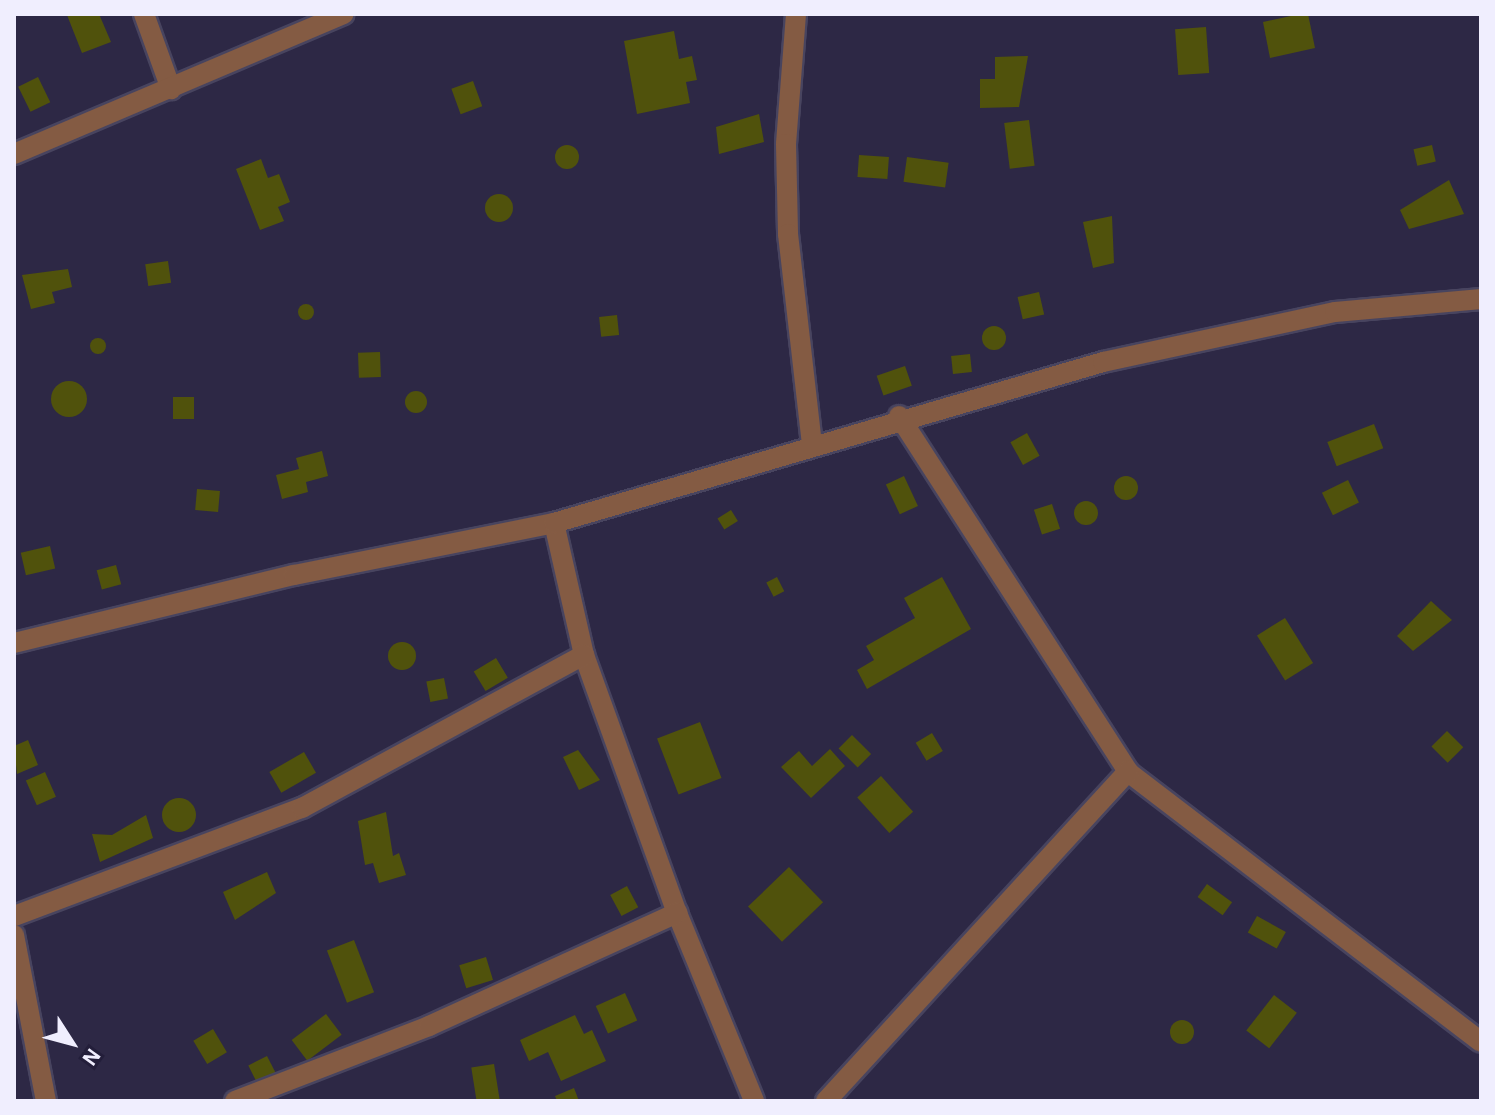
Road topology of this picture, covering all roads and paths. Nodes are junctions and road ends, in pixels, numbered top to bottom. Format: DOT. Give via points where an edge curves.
graph roads {
  1 [pos="144,14"];
  2 [pos="344,14"];
  3 [pos="796,14"];
  4 [pos="171,89"];
  5 [pos="14,154"];
  6 [pos="1481,299"];
  7 [pos="899,416"];
  8 [pos="812,445"];
  9 [pos="554,523"];
  10 [pos="14,643"];
  11 [pos="584,655"];
  12 [pos="1128,772"];
  13 [pos="677,913"];
  14 [pos="14,916"];
  15 [pos="14,935"];
  16 [pos="1481,1042"];
  17 [pos="46,1101"];
  18 [pos="235,1101"];
  19 [pos="754,1101"];
  20 [pos="826,1101"];
  1 -- 4 [label="street"];
  2 -- 4 [label="street"];
  3 -- 8 [label="street" via="786,144 788,234"];
  4 -- 5 [label="street"];
  6 -- 7 [label="street" via="1335,312"];
  7 -- 8 [label="street"];
  7 -- 12 [label="street"];
  8 -- 9 [label="street"];
  9 -- 10 [label="street" via="294,575"];
  9 -- 11 [label="street"];
  11 -- 13 [label="street"];
  11 -- 14 [label="street" via="302,808"];
  12 -- 16 [label="street"];
  12 -- 20 [label="street"];
  13 -- 18 [label="street" via="429,1026"];
  13 -- 19 [label="street"];
  15 -- 17 [label="street"];
}
